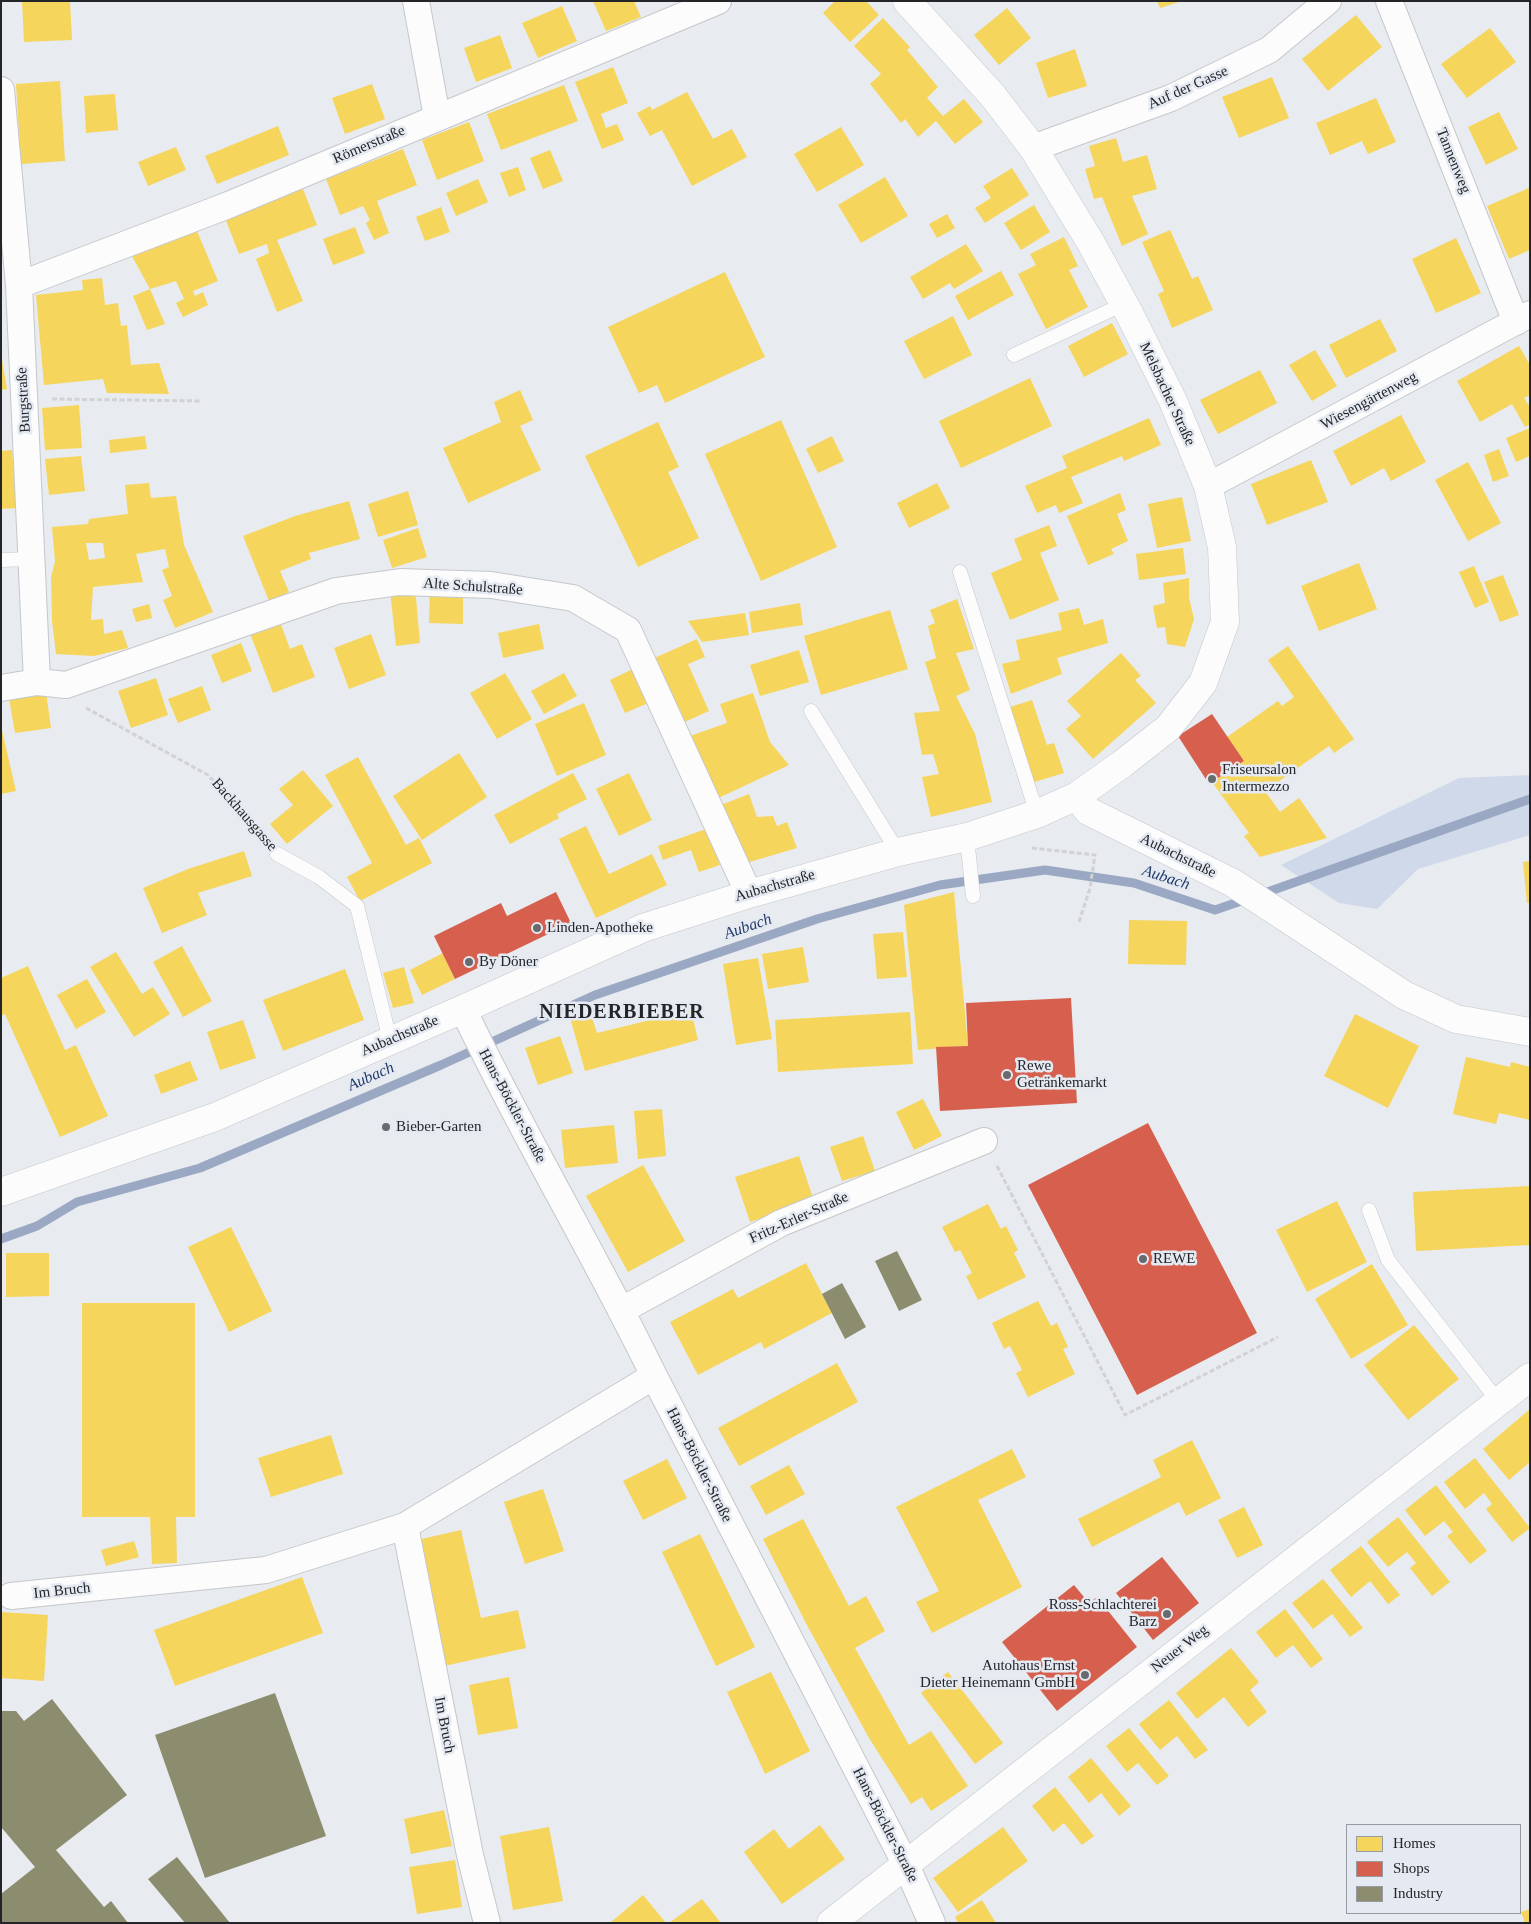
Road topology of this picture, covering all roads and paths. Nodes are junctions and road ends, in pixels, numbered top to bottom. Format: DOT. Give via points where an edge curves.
graph roads {
  1 [pos="416,1"];
  2 [pos="718,1"];
  3 [pos="907,1"];
  4 [pos="1328,1"];
  5 [pos="1389,1"];
  6 [pos="1,90"];
  7 [pos="437,117"];
  8 [pos="1033,148"];
  9 [pos="19,285"];
  10 [pos="1124,304"];
  11 [pos="1523,318"];
  12 [pos="1014,356"];
  13 [pos="24,399"];
  14 [pos="202,401"];
  15 [pos="1208,486"];
  16 [pos="31,559"];
  17 [pos="1,560"];
  18 [pos="960,572"];
  19 [pos="37,682"];
  20 [pos="66,685"];
  21 [pos="1,688"];
  22 [pos="811,711"];
  23 [pos="1077,796"];
  24 [pos="1037,814"];
  25 [pos="967,837"];
  26 [pos="1057,850"];
  27 [pos="898,852"];
  28 [pos="277,854"];
  29 [pos="749,894"];
  30 [pos="973,896"];
  31 [pos="1079,922"];
  32 [pos="463,1010"];
  33 [pos="1530,1032"];
  34 [pos="390,1040"];
  35 [pos="984,1141"];
  36 [pos="1,1192"];
  37 [pos="1369,1210"];
  38 [pos="622,1310"];
  39 [pos="1278,1337"];
  40 [pos="654,1376"];
  41 [pos="1530,1377"];
  42 [pos="1498,1401"];
  43 [pos="405,1526"];
  44 [pos="11,1596"];
  45 [pos="906,1865"];
  46 [pos="488,1923"];
  47 [pos="831,1923"];
  48 [pos="932,1923"];
  1 -- 7 [label="street"];
  2 -- 7 [label="street, Römerstraße"];
  3 -- 8 [label="street, Melsbacher Straße" via="992,96"];
  4 -- 8 [label="street, Auf der Gasse" via="1269,50 1171,98"];
  5 -- 11 [label="street, Tannenweg"];
  6 -- 9 [label="street, Burgstraße"];
  7 -- 9 [label="street, Römerstraße" via="226,206"];
  8 -- 10 [label="street, Melsbacher Straße"];
  9 -- 13 [label="street, Burgstraße"];
  10 -- 12 [label="lane"];
  10 -- 15 [label="street, Melsbacher Straße" via="1173,401"];
  11 -- 15 [label="street, Wiesengärtenweg"];
  13 -- 14 [label="path"];
  13 -- 16 [label="street, Burgstraße"];
  15 -- 23 [label="street, Melsbacher Straße" via="1222,547 1225,622 1203,683 1168,728"];
  16 -- 17 [label="lane"];
  16 -- 19 [label="street, Burgstraße"];
  18 -- 24 [label="lane"];
  19 -- 20 [label="street"];
  19 -- 21 [label="street"];
  20 -- 28 [label="path, Backhausgasse" via="75,703 208,775"];
  20 -- 29 [label="street, Alte Schulstraße" via="336,591 400,582 491,585 573,598 628,630"];
  22 -- 27 [label="lane"];
  23 -- 24 [label="street, Aubachstraße"];
  23 -- 33 [label="street, Aubachstraße" via="1088,811 1233,883 1404,995 1456,1019"];
  24 -- 25 [label="street, Aubachstraße"];
  25 -- 27 [label="street, Aubachstraße"];
  25 -- 30 [label="lane"];
  26 -- 31 [label="path" via="1095,855 1090,888"];
  27 -- 29 [label="street, Aubachstraße"];
  28 -- 34 [label="lane, Backhausgasse" via="319,878 357,906"];
  29 -- 32 [label="street, Aubachstraße" via="643,928"];
  32 -- 34 [label="street, Aubachstraße"];
  32 -- 38 [label="street, Hans-Böckler-Straße"];
  34 -- 36 [label="street, Aubachstraße" via="215,1117"];
  35 -- 38 [label="street, Fritz-Erler-Straße" via="781,1223"];
  35 -- 39 [label="path" via="1125,1415"];
  37 -- 42 [label="lane" via="1388,1260"];
  38 -- 40 [label="street, Hans-Böckler-Straße"];
  40 -- 43 [label="street, Im Bruch"];
  40 -- 45 [label="street, Hans-Böckler-Straße"];
  41 -- 42 [label="street, Neuer Weg"];
  42 -- 45 [label="street, Neuer Weg"];
  43 -- 44 [label="street, Im Bruch" via="266,1570"];
  43 -- 46 [label="street, Im Bruch" via="470,1855"];
  45 -- 47 [label="street, Neuer Weg"];
  45 -- 48 [label="street, Hans-Böckler-Straße"];
}
